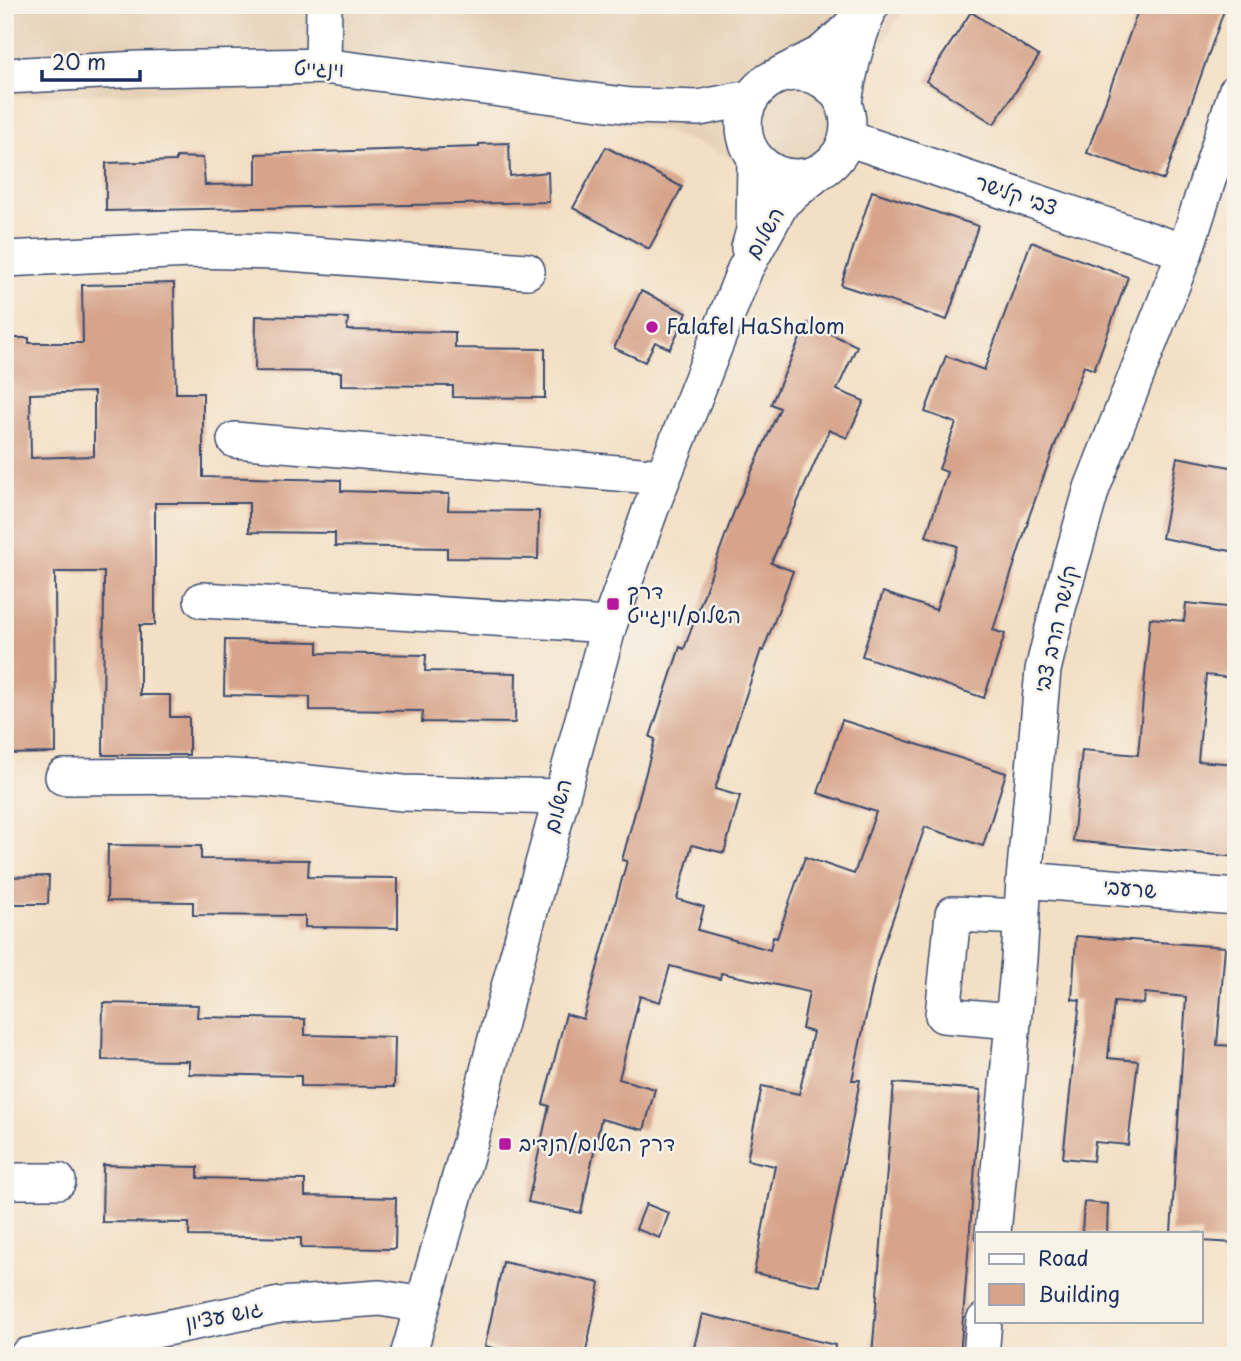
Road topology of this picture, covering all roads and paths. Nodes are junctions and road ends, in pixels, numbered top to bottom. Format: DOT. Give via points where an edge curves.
graph roads {
  1 [pos="324,5"];
  2 [pos="871,7"];
  3 [pos="323,66"];
  4 [pos="778,75"];
  5 [pos="5,76"];
  6 [pos="1236,92"];
  7 [pos="750,98"];
  8 [pos="844,102"];
  9 [pos="631,106"];
  10 [pos="847,138"];
  11 [pos="751,152"];
  12 [pos="819,172"];
  13 [pos="1185,253"];
  14 [pos="5,259"];
  15 [pos="745,269"];
  16 [pos="527,271"];
  17 [pos="235,440"];
  18 [pos="663,477"];
  19 [pos="202,600"];
  20 [pos="609,625"];
  21 [pos="63,777"];
  22 [pos="561,797"];
  23 [pos="1024,880"];
  24 [pos="1236,897"];
  25 [pos="1022,917"];
  26 [pos="1013,1021"];
  27 [pos="5,1181"];
  28 [pos="58,1181"];
  29 [pos="993,1232"];
  30 [pos="423,1305"];
  31 [pos="984,1322"];
  32 [pos="27,1356"];
  33 [pos="408,1356"];
  34 [pos="981,1356"];
  1 -- 3 [label="street"];
  2 -- 4 [label="street" via="822,52"];
  2 -- 8 [label="street" via="856,45"];
  3 -- 5 [label="street, וינגייט"];
  3 -- 9 [label="street, וינגייט"];
  4 -- 7 [label="street"];
  4 -- 8 [label="street" via="793,72 823,80"];
  6 -- 13 [label="street, קלישר הרב צבי"];
  7 -- 9 [label="street, וינגייט" via="699,108"];
  7 -- 11 [label="street" via="743,131"];
  8 -- 10 [label="street"];
  9 -- 11 [label="street, וינגייט" via="729,136"];
  10 -- 12 [label="street" via="832,164"];
  10 -- 13 [label="street, צבי קלישר"];
  11 -- 12 [label="street" via="768,170 784,176"];
  11 -- 15 [label="street, השלום" via="754,230"];
  12 -- 15 [label="street, השלום" via="782,202"];
  13 -- 23 [label="street, קלישר הרב צבי" via="1091,488 1055,620 1043,670"];
  14 -- 16 [label="street" via="190,250"];
  15 -- 18 [label="street, השלום"];
  17 -- 18 [label="street"];
  18 -- 20 [label="street, השלום"];
  19 -- 20 [label="street"];
  20 -- 22 [label="street, השלום"];
  21 -- 22 [label="street" via="213,776 403,793"];
  22 -- 30 [label="street, השלום"];
  23 -- 24 [label="street, שרעבי"];
  23 -- 25 [label="street, קלישר הרב צבי"];
  25 -- 26 [label="street, קלישר הרב צבי"];
  25 -- 26 [label="street" via="953,914 943,1015"];
  26 -- 29 [label="street, קלישר הרב צבי"];
  27 -- 28 [label="street"];
  30 -- 32 [label="street, גוש עציון" via="380,1298 280,1305"];
  30 -- 33 [label="street, השלום"];
  31 -- 34 [label="street"];
}
